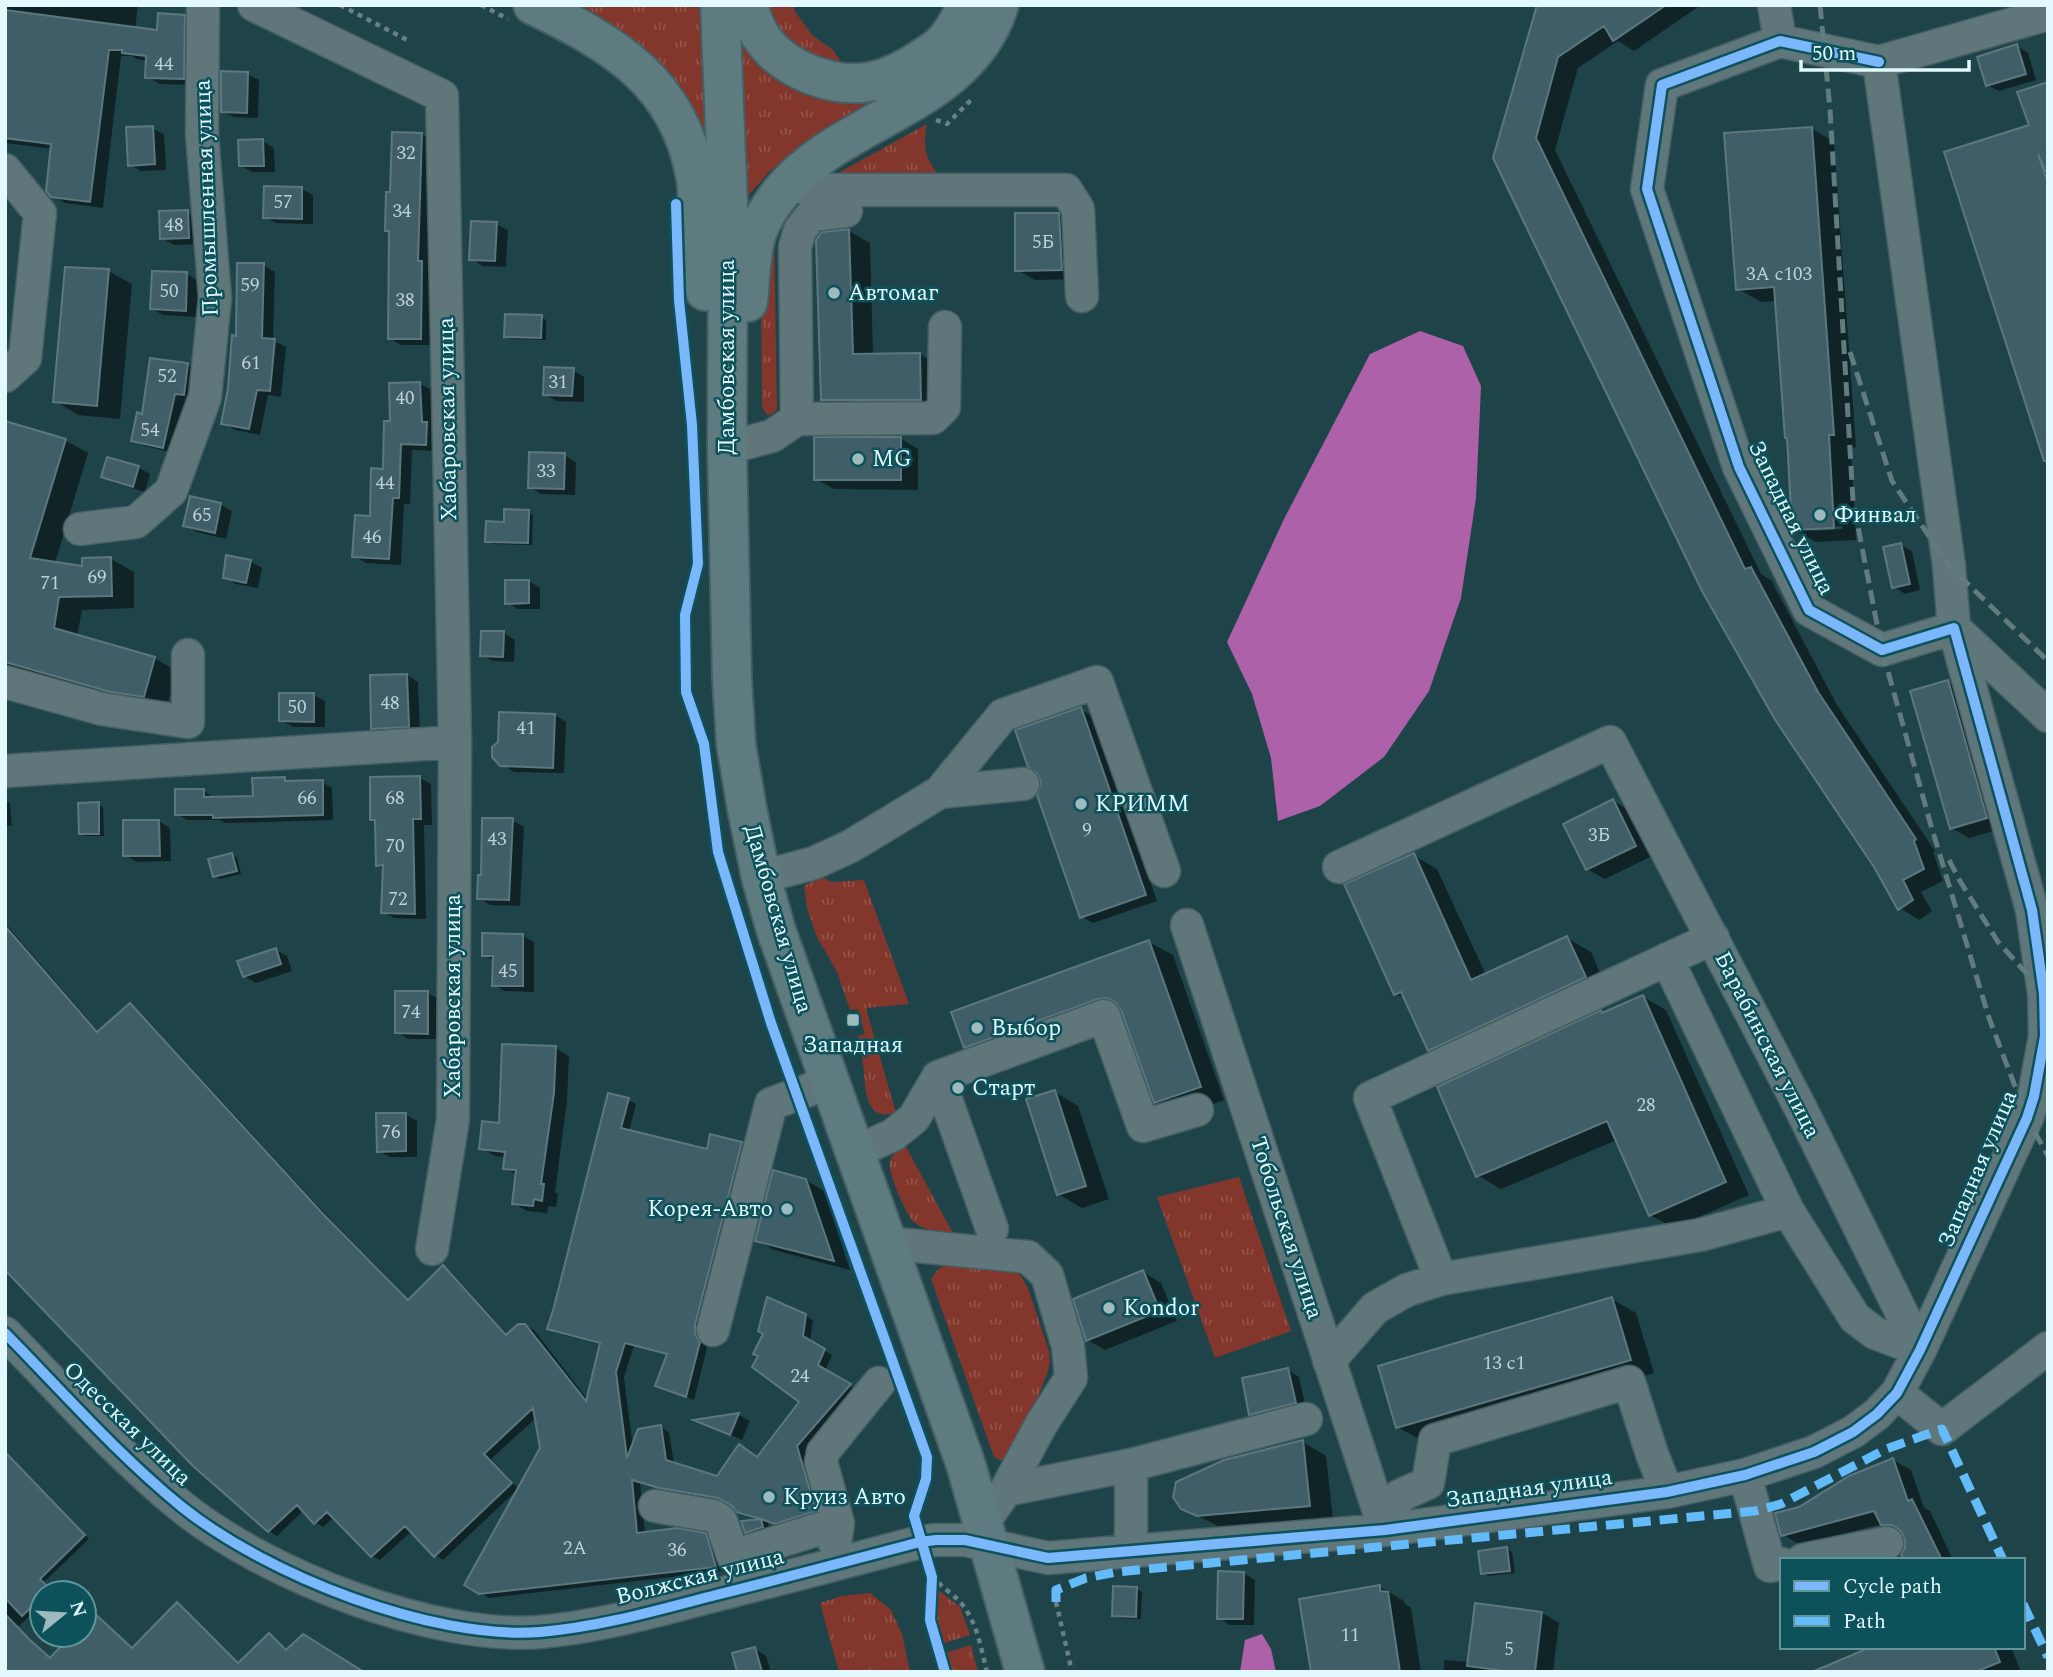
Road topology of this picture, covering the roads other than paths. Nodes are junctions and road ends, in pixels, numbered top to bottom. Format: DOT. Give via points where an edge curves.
graph roads {
  1 [pos="202,5"];
  2 [pos="254,5"];
  3 [pos="720,5"];
  4 [pos="748,5"];
  5 [pos="966,5"];
  6 [pos="999,5"];
  7 [pos="1774,5"];
  8 [pos="526,14"];
  9 [pos="2048,14"];
  10 [pos="1780,41"];
  11 [pos="1879,62"];
  12 [pos="5,170"];
  13 [pos="788,184"];
  14 [pos="846,211"];
  15 [pos="1082,296"];
  16 [pos="945,327"];
  17 [pos="5,376"];
  18 [pos="727,395"];
  19 [pos="797,419"];
  20 [pos="727,448"];
  21 [pos="80,528"];
  22 [pos="1954,628"];
  23 [pos="188,655"];
  24 [pos="5,682"];
  25 [pos="2048,716"];
  26 [pos="455,742"];
  27 [pos="5,771"];
  28 [pos="1023,784"];
  29 [pos="940,792"];
  30 [pos="1339,867"];
  31 [pos="1164,871"];
  32 [pos="761,877"];
  33 [pos="2040,906"];
  34 [pos="1187,925"];
  35 [pos="1713,939"];
  36 [pos="1667,960"];
  37 [pos="2046,1037"];
  38 [pos="938,1077"];
  39 [pos="830,1082"];
  40 [pos="1197,1110"];
  41 [pos="2037,1116"];
  42 [pos="855,1152"];
  43 [pos="1788,1211"];
  44 [pos="992,1229"];
  45 [pos="887,1243"];
  46 [pos="432,1249"];
  47 [pos="1441,1279"];
  48 [pos="713,1330"];
  49 [pos="5,1333"];
  50 [pos="2048,1348"];
  51 [pos="1920,1350"];
  52 [pos="1329,1361"];
  53 [pos="879,1383"];
  54 [pos="1896,1393"];
  55 [pos="1306,1419"];
  56 [pos="1131,1465"];
  57 [pos="1745,1475"];
  58 [pos="1006,1490"];
  59 [pos="1667,1492"];
  60 [pos="655,1506"];
  61 [pos="838,1523"];
  62 [pos="1384,1530"];
  63 [pos="986,1533"];
  64 [pos="1887,1543"];
  65 [pos="1132,1551"];
  66 [pos="1813,1558"];
  67 [pos="1780,1564"];
  68 [pos="829,1566"];
  69 [pos="418,1618"];
  70 [pos="1025,1672"];
  1 -- 21 [label="street, Промышленная улица" via="202,134 215,298 205,397 171,491 136,522"];
  2 -- 26 [label="street, Хабаровская улица" via="442,96"];
  3 -- 18 [label="main road, Дамбовская улица"];
  4 -- 5 [label="main road" via="762,37 781,57 810,75 838,83 873,81 908,69 940,46"];
  6 -- 13 [label="main road" via="981,44 953,74 828,150"];
  7 -- 10 [label="street"];
  8 -- 18 [label="main road" via="575,25 618,52 661,92 682,129 695,174 706,313"];
  9 -- 11 [label="street"];
  10 -- 11 [label="street"];
  10 -- 22 [label="street, Западная улица" via="1662,85 1647,189 1739,467 1809,610 1882,650"];
  11 -- 22 [label="street"];
  12 -- 17 [label="street" via="40,213 25,358"];
  13 -- 15 [label="street" via="832,190 1066,190 1079,209"];
  13 -- 18 [label="main road" via="756,234 745,331"];
  14 -- 19 [label="street" via="812,215 800,230 795,247"];
  16 -- 19 [label="street" via="944,407 933,418"];
  18 -- 20 [label="main road, Дамбовская улица"];
  19 -- 20 [label="street" via="772,436"];
  20 -- 32 [label="main road, Дамбовская улица" via="736,744"];
  22 -- 25 [label="street"];
  22 -- 33 [label="street, Западная улица"];
  23 -- 24 [label="street" via="188,722 102,709"];
  26 -- 27 [label="street"];
  26 -- 46 [label="street, Хабаровская улица" via="453,1119"];
  28 -- 29 [label="street"];
  29 -- 31 [label="street" via="1003,715 1097,682"];
  29 -- 32 [label="street" via="851,846 814,863"];
  30 -- 35 [label="street, Барабинская улица" via="1610,742"];
  32 -- 39 [label="main road, Дамбовская улица"];
  33 -- 37 [label="street, Западная улица"];
  34 -- 52 [label="street, Тобольская улица"];
  35 -- 36 [label="street"];
  35 -- 51 [label="street, Барабинская улица"];
  36 -- 43 [label="street"];
  36 -- 47 [label="street" via="1370,1098"];
  37 -- 41 [label="street, Западная улица" via="2034,1096"];
  38 -- 40 [label="street" via="1104,1017 1143,1126"];
  38 -- 42 [label="street" via="914,1118 893,1135"];
  38 -- 44 [label="street"];
  39 -- 42 [label="main road, Дамбовская улица"];
  39 -- 48 [label="street" via="771,1104"];
  41 -- 51 [label="street, Западная улица"];
  42 -- 45 [label="main road, Дамбовская улица"];
  43 -- 47 [label="street" via="1700,1236"];
  43 -- 51 [label="street" via="1855,1318 1875,1333"];
  45 -- 58 [label="street" via="1028,1256 1047,1275 1068,1346 1071,1378"];
  45 -- 63 [label="main road, Дамбовская улица"];
  47 -- 52 [label="street" via="1407,1290 1375,1308"];
  49 -- 69 [label="street, Одесская улица" via="141,1472 185,1509 301,1576"];
  50 -- 54 [label="street" via="1942,1429"];
  51 -- 54 [label="street, Западная улица"];
  52 -- 62 [label="street, Тобольская улица"];
  53 -- 61 [label="street" via="823,1452 821,1462"];
  54 -- 57 [label="street, Западная улица" via="1853,1432 1815,1452"];
  55 -- 56 [label="street"];
  56 -- 58 [label="street"];
  56 -- 65 [label="street"];
  57 -- 59 [label="street, Западная улица"];
  57 -- 67 [label="street" via="1770,1566"];
  58 -- 63 [label="street"];
  59 -- 62 [label="street, Западная улица"];
  59 -- 62 [label="street" via="1629,1382 1435,1440 1428,1483 1399,1496"];
  60 -- 61 [label="street" via="721,1521 733,1556"];
  61 -- 68 [label="street"];
  62 -- 65 [label="street, Западная улица"];
  63 -- 65 [label="street, Западная улица" via="1020,1553 1048,1558"];
  63 -- 68 [label="street, Волжская улица"];
  63 -- 70 [label="main road, Дамбовская улица"];
  64 -- 66 [label="street"];
  68 -- 69 [label="street, Волжская улица" via="652,1612 562,1629 493,1631"];
}
